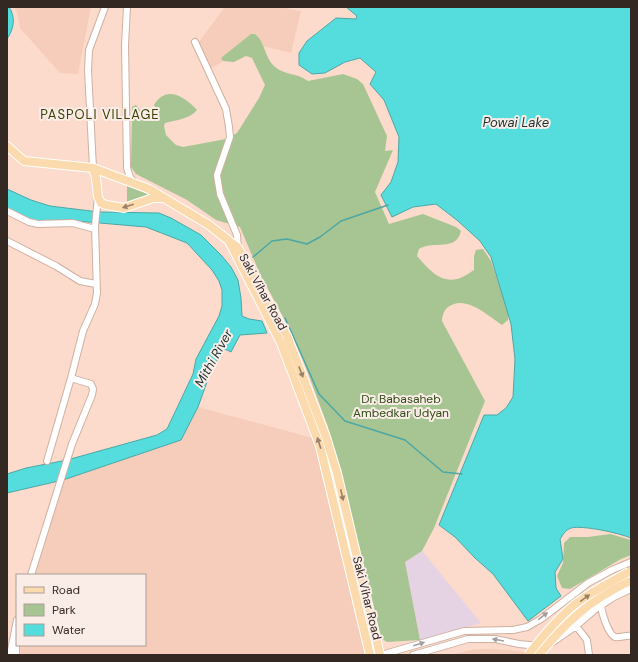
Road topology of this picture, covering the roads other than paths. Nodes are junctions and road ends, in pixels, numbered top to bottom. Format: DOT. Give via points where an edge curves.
graph roads {
  1 [pos="105,7"];
  2 [pos="127,7"];
  3 [pos="195,42"];
  4 [pos="7,146"];
  5 [pos="93,168"];
  6 [pos="134,183"];
  7 [pos="166,199"];
  8 [pos="97,201"];
  9 [pos="7,211"];
  10 [pos="95,227"];
  11 [pos="7,241"];
  12 [pos="236,250"];
  13 [pos="96,284"];
  14 [pos="290,354"];
  15 [pos="74,379"];
  16 [pos="47,461"];
  17 [pos="631,562"];
  18 [pos="31,574"];
  19 [pos="630,579"];
  20 [pos="368,605"];
  21 [pos="601,606"];
  22 [pos="358,607"];
  23 [pos="16,621"];
  24 [pos="576,626"];
  25 [pos="631,636"];
  26 [pos="10,655"];
  27 [pos="16,655"];
  28 [pos="370,655"];
  29 [pos="381,655"];
  30 [pos="413,655"];
  31 [pos="528,655"];
  32 [pos="539,655"];
  33 [pos="589,655"];
  1 -- 5 [label="street" via="89,50"];
  2 -- 6 [label="street" via="127,168"];
  3 -- 12 [label="street" via="226,109 230,137 217,175 220,194 237,236"];
  4 -- 5 [label="main road" via="24,161"];
  5 -- 6 [label="main road"];
  5 -- 8 [label="main road"];
  6 -- 7 [label="main road"];
  7 -- 8 [label="main road, one-way" via="154,198 124,208"];
  7 -- 12 [label="main road, Saki Vihar Road" via="217,230"];
  8 -- 10 [label="street"];
  9 -- 10 [label="street" via="38,224 73,223"];
  10 -- 13 [label="street"];
  11 -- 13 [label="street" via="80,281"];
  12 -- 14 [label="main road, Saki Vihar Road" via="274,321 281,342"];
  13 -- 16 [label="street" via="95,304 83,331"];
  14 -- 20 [label="main road, Saki Vihar Road, one-way" via="326,437"];
  22 -- 14 [label="main road, Saki Vihar Road, one-way" via="320,446"];
  15 -- 18 [label="street" via="90,384 93,389 92,395 72,444"];
  29 -- 17 [label="street, one-way" via="464,631 502,631 526,627 541,619 588,583"];
  19 -- 21 [label="street" via="614,597"];
  31 -- 19 [label="main road, one-way, bridge" via="551,627 574,606 596,590"];
  19 -- 32 [label="main road, bridge" via="590,604 558,632"];
  20 -- 22 [label="main road"];
  20 -- 29 [label="main road, Saki Vihar Road"];
  21 -- 24 [label="street"];
  21 -- 25 [label="street" via="604,619 613,636"];
  22 -- 28 [label="main road, Saki Vihar Road"];
  23 -- 26 [label="street"];
  23 -- 27 [label="street"];
  24 -- 30 [label="street, one-way" via="553,642 541,646 468,639"];
  24 -- 33 [label="street" via="587,640"];
}
